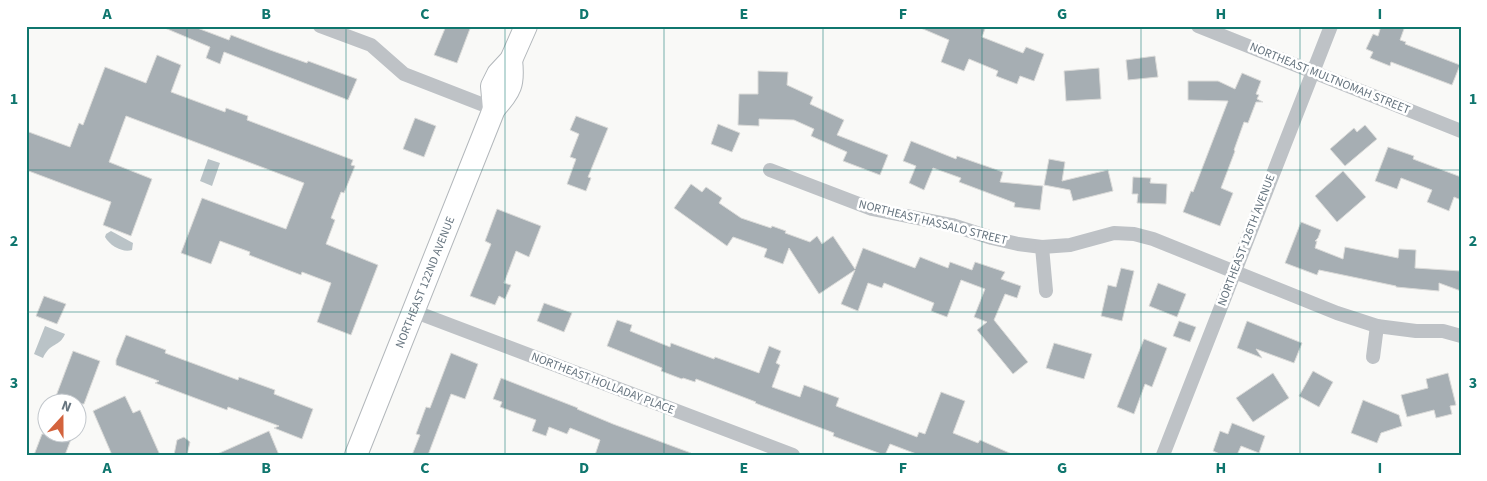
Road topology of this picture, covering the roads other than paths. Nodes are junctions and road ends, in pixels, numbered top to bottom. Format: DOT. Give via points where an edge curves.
graph roads {
  1 [pos="320,26"];
  2 [pos="526,26"];
  3 [pos="1198,26"];
  4 [pos="1331,26"];
  5 [pos="1313,72"];
  6 [pos="494,109"];
  7 [pos="1461,131"];
  8 [pos="770,170"];
  9 [pos="1042,247"];
  10 [pos="1233,272"];
  11 [pos="1046,291"];
  12 [pos="413,311"];
  13 [pos="1377,326"];
  14 [pos="1461,336"];
  15 [pos="1374,358"];
  16 [pos="356,455"];
  17 [pos="793,455"];
  18 [pos="1163,455"];
  1 -- 6 [label="street" via="371,45 404,74"];
  2 -- 6 [label="main road, NORTHEAST 122ND AVENUE" via="512,60 498,74 492,86"];
  3 -- 5 [label="street, NORTHEAST MULTNOMAH STREET"];
  4 -- 5 [label="street, NORTHEAST 126TH AVENUE"];
  5 -- 7 [label="street, NORTHEAST MULTNOMAH STREET"];
  5 -- 10 [label="street, NORTHEAST 126TH AVENUE"];
  6 -- 12 [label="main road, NORTHEAST 122ND AVENUE"];
  8 -- 9 [label="street, NORTHEAST HASSALO STREET" via="872,209"];
  9 -- 10 [label="street, NORTHEAST HASSALO STREET" via="1070,245 1114,232 1134,234"];
  9 -- 11 [label="street"];
  10 -- 13 [label="street, NORTHEAST HASSALO STREET"];
  10 -- 18 [label="street, NORTHEAST 126TH AVENUE"];
  12 -- 16 [label="main road, NORTHEAST 122ND AVENUE"];
  12 -- 17 [label="street, NORTHEAST HOLLADAY PLACE"];
  13 -- 14 [label="street, NORTHEAST HASSALO STREET" via="1443,331"];
  13 -- 15 [label="street"];
}
